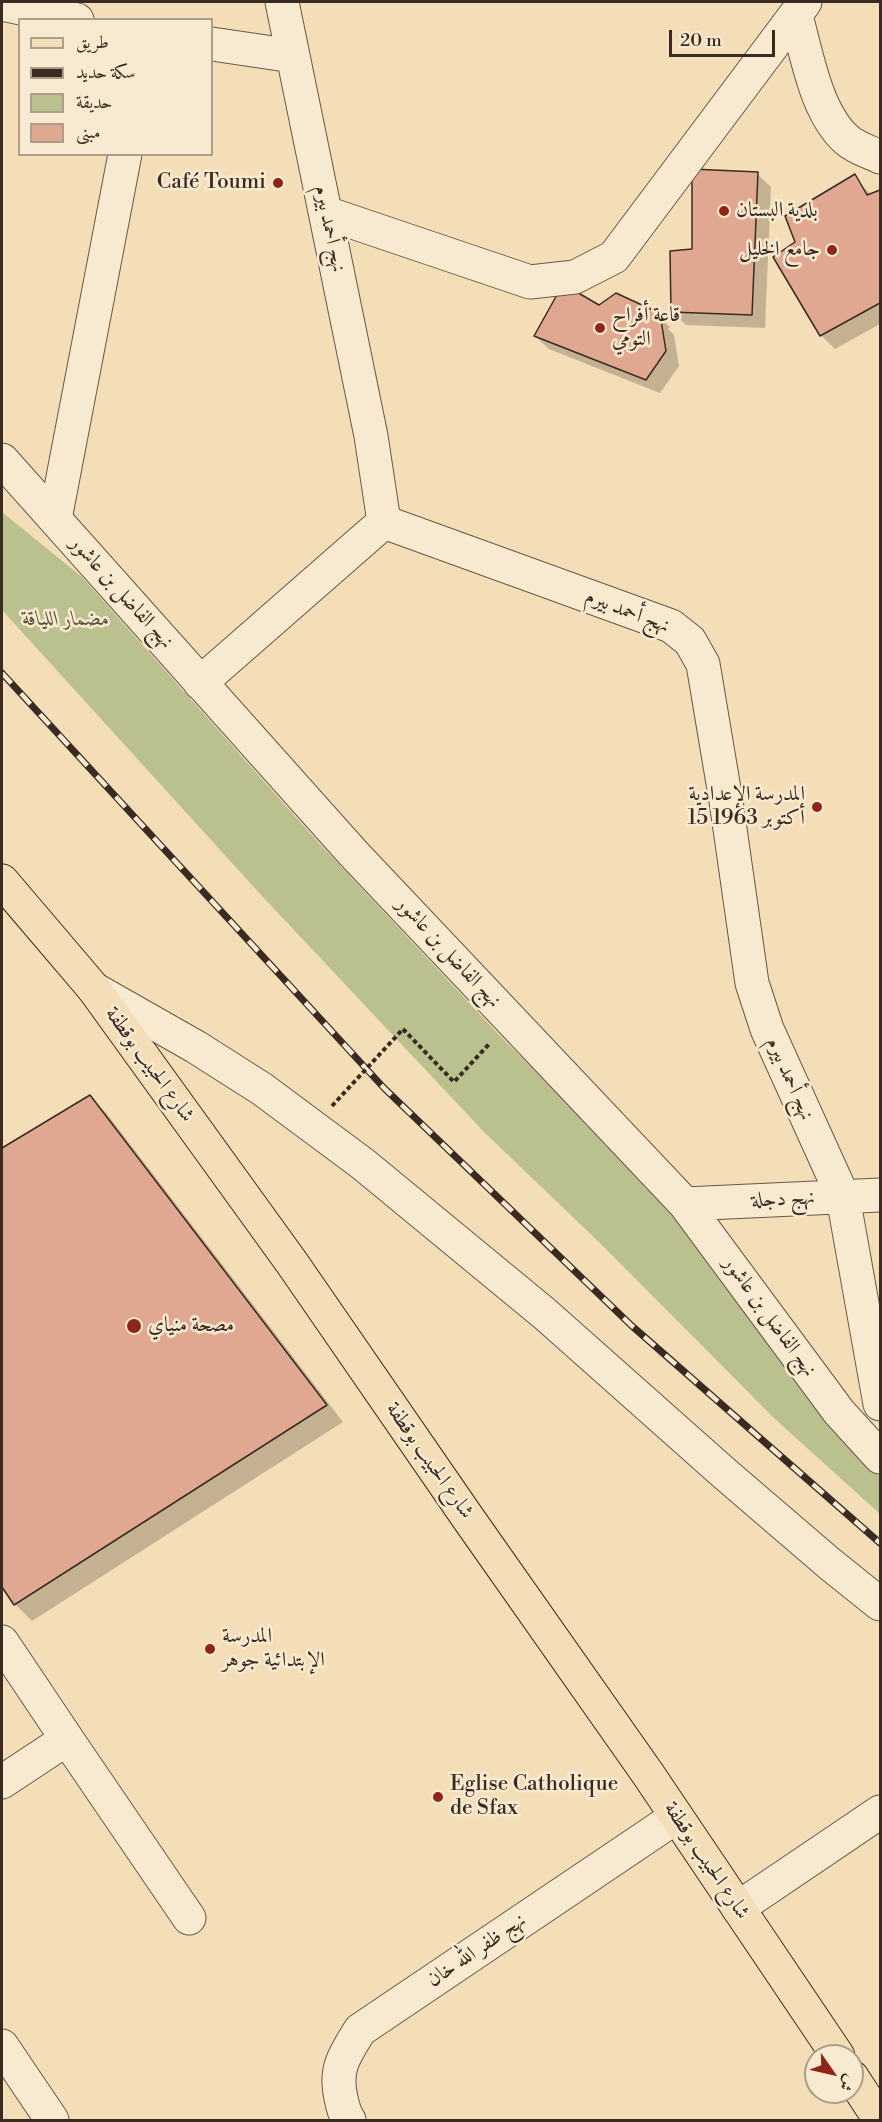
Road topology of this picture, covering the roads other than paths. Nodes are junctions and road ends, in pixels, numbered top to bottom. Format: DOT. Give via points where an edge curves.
graph roads {
  1 [pos="282,2"];
  2 [pos="2,4"];
  3 [pos="801,9"];
  4 [pos="68,18"];
  5 [pos="213,44"];
  6 [pos="293,56"];
  7 [pos="125,156"];
  8 [pos="880,157"];
  9 [pos="326,213"];
  10 [pos="2,460"];
  11 [pos="55,519"];
  12 [pos="384,522"];
  13 [pos="200,683"];
  14 [pos="2,881"];
  15 [pos="94,989"];
  16 [pos="880,1195"];
  17 [pos="843,1197"];
  18 [pos="686,1204"];
  19 [pos="880,1404"];
  20 [pos="880,1456"];
  21 [pos="880,1604"];
  22 [pos="2,1642"];
  23 [pos="67,1739"];
  24 [pos="2,1782"];
  25 [pos="880,1812"];
  26 [pos="676,1817"];
  27 [pos="738,1908"];
  28 [pos="189,1918"];
  29 [pos="830,2044"];
  30 [pos="2,2046"];
  31 [pos="864,2096"];
  32 [pos="880,2120"];
  33 [pos="52,2121"];
  34 [pos="350,2121"];
  1 -- 6 [label="street, نهج أحمد بيرم"];
  2 -- 4 [label="street"];
  3 -- 8 [label="street" via="820,101 828,118 848,141"];
  3 -- 9 [label="street" via="614,257 575,278 530,282"];
  5 -- 6 [label="street"];
  6 -- 9 [label="street, نهج أحمد بيرم"];
  7 -- 11 [label="street"];
  9 -- 12 [label="street, نهج أحمد بيرم" via="371,436"];
  10 -- 11 [label="street, نهج الفاضل بن عاشور"];
  11 -- 13 [label="street, نهج الفاضل بن عاشور"];
  12 -- 13 [label="street"];
  12 -- 17 [label="street, نهج أحمد بيرم" via="671,626 690,641 703,664 752,983 767,1029"];
  13 -- 18 [label="street, نهج الفاضل بن عاشور" via="353,853"];
  14 -- 15 [label="main road, شارع الحبيب بوقطفة"];
  15 -- 21 [label="street" via="262,1089 363,1164 545,1314"];
  15 -- 26 [label="main road, شارع الحبيب بوقطفة" via="292,1263"];
  16 -- 17 [label="street, نهج دجلة"];
  17 -- 18 [label="street, نهج دجلة"];
  17 -- 19 [label="street, نهج أحمد بيرم"];
  18 -- 20 [label="street, نهج الفاضل بن عاشور" via="839,1412"];
  22 -- 23 [label="street"];
  23 -- 24 [label="street"];
  23 -- 28 [label="street"];
  25 -- 27 [label="street"];
  26 -- 27 [label="main road, شارع الحبيب بوقطفة"];
  26 -- 34 [label="street, نهج ظفر الله خان" via="360,2030 343,2057 337,2083 344,2114"];
  27 -- 29 [label="main road, شارع الحبيب بوقطفة"];
  30 -- 33 [label="street"];
  31 -- 32 [label="main road"];
}
